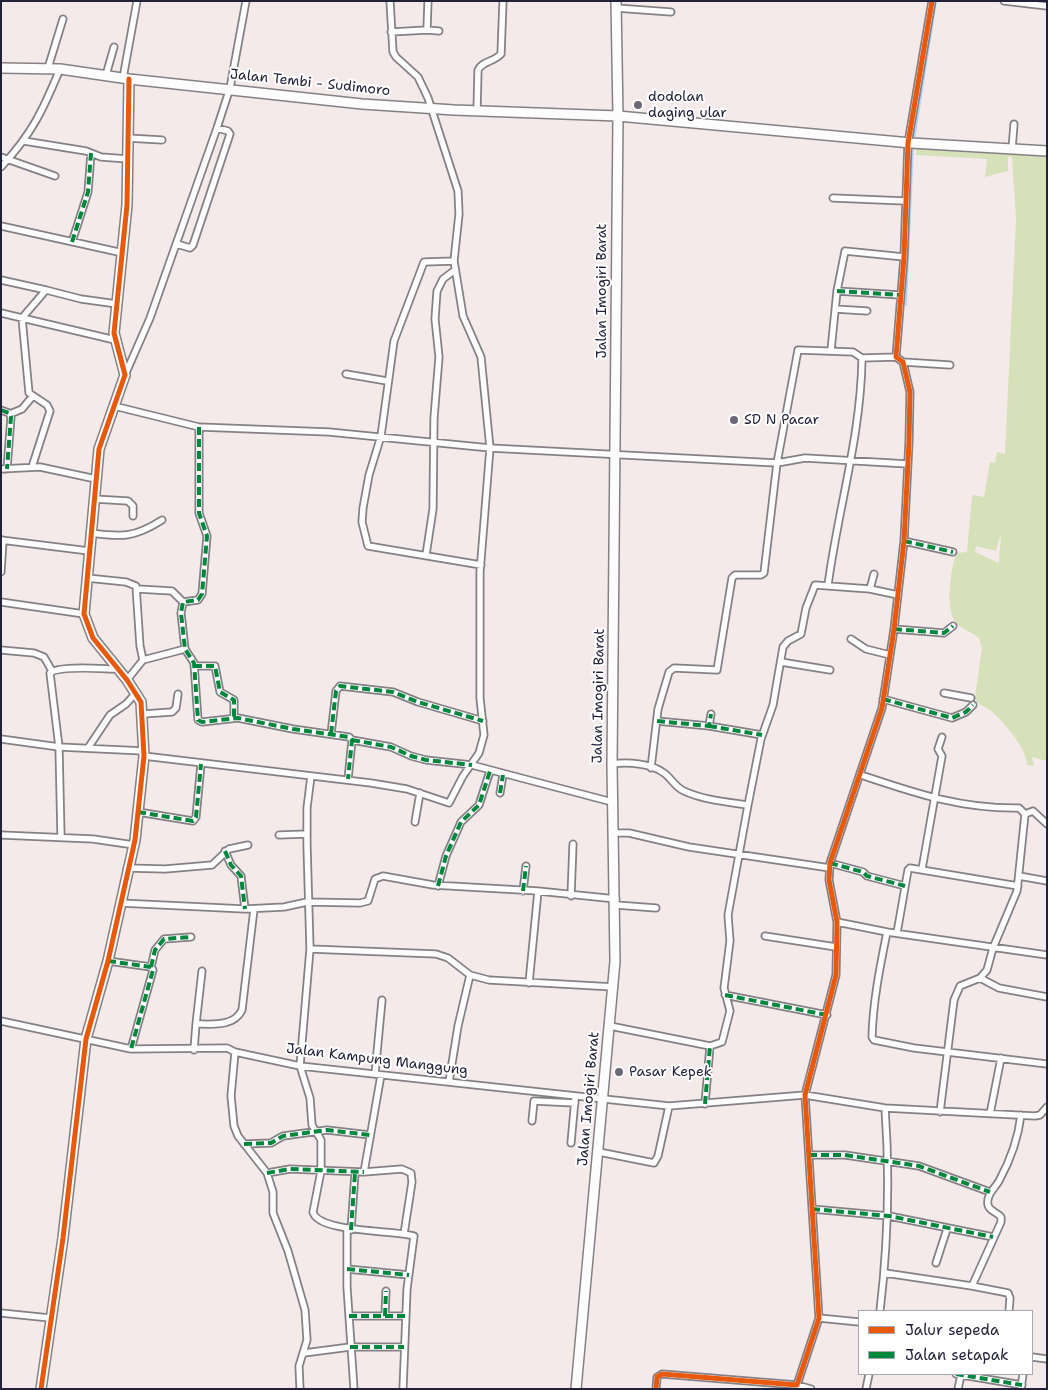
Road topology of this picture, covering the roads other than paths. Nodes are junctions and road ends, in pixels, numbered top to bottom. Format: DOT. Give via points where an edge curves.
graph roads {
  1 [pos="138,1"];
  2 [pos="246,1"];
  3 [pos="390,1"];
  4 [pos="428,1"];
  5 [pos="503,1"];
  6 [pos="932,1"];
  7 [pos="1004,1"];
  8 [pos="616,4"];
  9 [pos="1047,6"];
  10 [pos="671,12"];
  11 [pos="63,19"];
  12 [pos="427,30"];
  13 [pos="439,30"];
  14 [pos="391,32"];
  15 [pos="114,48"];
  16 [pos="1,68"];
  17 [pos="48,68"];
  18 [pos="60,68"];
  19 [pos="106,75"];
  20 [pos="126,78"];
  21 [pos="230,88"];
  22 [pos="431,108"];
  23 [pos="477,110"];
  24 [pos="618,116"];
  25 [pos="1014,124"];
  26 [pos="217,128"];
  27 [pos="127,138"];
  28 [pos="162,140"];
  29 [pos="24,141"];
  30 [pos="912,144"];
  31 [pos="1012,150"];
  32 [pos="1047,151"];
  33 [pos="91,153"];
  34 [pos="1,157"];
  35 [pos="9,159"];
  36 [pos="128,159"];
  37 [pos="1,167"];
  38 [pos="55,176"];
  39 [pos="833,198"];
  40 [pos="905,201"];
  41 [pos="1,226"];
  42 [pos="72,242"];
  43 [pos="177,244"];
  44 [pos="123,253"];
  45 [pos="904,256"];
  46 [pos="454,261"];
  47 [pos="455,270"];
  48 [pos="1,280"];
  49 [pos="46,290"];
  50 [pos="837,291"];
  51 [pos="901,295"];
  52 [pos="117,304"];
  53 [pos="835,309"];
  54 [pos="867,311"];
  55 [pos="1,313"];
  56 [pos="22,318"];
  57 [pos="114,340"];
  58 [pos="831,350"];
  59 [pos="896,357"];
  60 [pos="862,358"];
  61 [pos="903,362"];
  62 [pos="950,366"];
  63 [pos="346,374"];
  64 [pos="125,375"];
  65 [pos="387,381"];
  66 [pos="32,397"];
  67 [pos="114,406"];
  68 [pos="1,410"];
  69 [pos="10,414"];
  70 [pos="199,427"];
  71 [pos="381,436"];
  72 [pos="434,442"];
  73 [pos="490,448"];
  74 [pos="616,454"];
  75 [pos="850,462"];
  76 [pos="777,463"];
  77 [pos="908,464"];
  78 [pos="32,467"];
  79 [pos="4,469"];
  80 [pos="96,479"];
  81 [pos="94,499"];
  82 [pos="133,516"];
  83 [pos="162,520"];
  84 [pos="90,533"];
  85 [pos="2,540"];
  86 [pos="904,541"];
  87 [pos="89,551"];
  88 [pos="953,552"];
  89 [pos="426,554"];
  90 [pos="480,565"];
  91 [pos="1,572"];
  92 [pos="874,574"];
  93 [pos="87,578"];
  94 [pos="828,585"];
  95 [pos="138,589"];
  96 [pos="870,590"];
  97 [pos="898,595"];
  98 [pos="1,602"];
  99 [pos="183,602"];
  100 [pos="84,614"];
  101 [pos="953,626"];
  102 [pos="894,629"];
  103 [pos="851,638"];
  104 [pos="185,649"];
  105 [pos="1,650"];
  106 [pos="890,656"];
  107 [pos="143,660"];
  108 [pos="781,662"];
  109 [pos="194,666"];
  110 [pos="118,669"];
  111 [pos="830,670"];
  112 [pos="52,671"];
  113 [pos="127,680"];
  114 [pos="136,693"];
  115 [pos="944,693"];
  116 [pos="178,694"];
  117 [pos="971,698"];
  118 [pos="883,699"];
  119 [pos="973,705"];
  120 [pos="143,714"];
  121 [pos="711,714"];
  122 [pos="234,718"];
  123 [pos="483,721"];
  124 [pos="657,721"];
  125 [pos="709,726"];
  126 [pos="331,734"];
  127 [pos="762,735"];
  128 [pos="942,737"];
  129 [pos="1,739"];
  130 [pos="352,740"];
  131 [pos="59,747"];
  132 [pos="88,748"];
  133 [pos="144,754"];
  134 [pos="201,764"];
  135 [pos="614,764"];
  136 [pos="472,765"];
  137 [pos="651,768"];
  138 [pos="490,771"];
  139 [pos="503,774"];
  140 [pos="861,775"];
  141 [pos="311,776"];
  142 [pos="348,779"];
  143 [pos="420,793"];
  144 [pos="500,793"];
  145 [pos="933,799"];
  146 [pos="612,802"];
  147 [pos="748,806"];
  148 [pos="138,812"];
  149 [pos="1025,814"];
  150 [pos="415,822"];
  151 [pos="1047,824"];
  152 [pos="616,833"];
  153 [pos="307,834"];
  154 [pos="1,835"];
  155 [pos="279,835"];
  156 [pos="61,837"];
  157 [pos="573,844"];
  158 [pos="134,845"];
  159 [pos="248,845"];
  160 [pos="225,852"];
  161 [pos="739,854"];
  162 [pos="526,866"];
  163 [pos="830,866"];
  164 [pos="127,868"];
  165 [pos="922,869"];
  166 [pos="1019,876"];
  167 [pos="1047,881"];
  168 [pos="438,886"];
  169 [pos="905,886"];
  170 [pos="1018,886"];
  171 [pos="523,891"];
  172 [pos="538,891"];
  173 [pos="571,896"];
  174 [pos="307,902"];
  175 [pos="616,902"];
  176 [pos="120,903"];
  177 [pos="656,908"];
  178 [pos="245,909"];
  179 [pos="254,909"];
  180 [pos="837,922"];
  181 [pos="887,932"];
  182 [pos="897,934"];
  183 [pos="765,936"];
  184 [pos="191,937"];
  185 [pos="836,947"];
  186 [pos="994,948"];
  187 [pos="310,949"];
  188 [pos="1047,955"];
  189 [pos="108,961"];
  190 [pos="150,968"];
  191 [pos="202,971"];
  192 [pos="470,975"];
  193 [pos="980,978"];
  194 [pos="529,983"];
  195 [pos="614,987"];
  196 [pos="725,995"];
  197 [pos="1047,997"];
  198 [pos="382,1000"];
  199 [pos="827,1015"];
  200 [pos="1,1021"];
  201 [pos="196,1024"];
  202 [pos="610,1026"];
  203 [pos="86,1039"];
  204 [pos="710,1046"];
  205 [pos="131,1049"];
  206 [pos="194,1050"];
  207 [pos="234,1052"];
  208 [pos="948,1052"];
  209 [pos="1001,1058"];
  210 [pos="1047,1064"];
  211 [pos="300,1066"];
  212 [pos="378,1074"];
  213 [pos="449,1082"];
  214 [pos="534,1090"];
  215 [pos="576,1095"];
  216 [pos="805,1096"];
  217 [pos="604,1098"];
  218 [pos="534,1101"];
  219 [pos="575,1103"];
  220 [pos="705,1104"];
  221 [pos="669,1106"];
  222 [pos="1047,1107"];
  223 [pos="885,1108"];
  224 [pos="940,1112"];
  225 [pos="990,1114"];
  226 [pos="1021,1116"];
  227 [pos="532,1121"];
  228 [pos="317,1131"];
  229 [pos="370,1135"];
  230 [pos="571,1143"];
  231 [pos="244,1144"];
  232 [pos="599,1152"];
  233 [pos="809,1155"];
  234 [pos="889,1160"];
  235 [pos="321,1171"];
  236 [pos="355,1172"];
  237 [pos="364,1172"];
  238 [pos="267,1173"];
  239 [pos="990,1192"];
  240 [pos="812,1209"];
  241 [pos="889,1216"];
  242 [pos="947,1228"];
  243 [pos="349,1229"];
  244 [pos="404,1234"];
  245 [pos="993,1237"];
  246 [pos="936,1263"];
  247 [pos="347,1269"];
  248 [pos="885,1273"];
  249 [pos="409,1275"];
  250 [pos="972,1286"];
  251 [pos="386,1292"];
  252 [pos="880,1310"];
  253 [pos="1009,1310"];
  254 [pos="1,1313"];
  255 [pos="350,1316"];
  256 [pos="385,1316"];
  257 [pos="406,1316"];
  258 [pos="50,1318"];
  259 [pos="819,1318"];
  260 [pos="858,1322"];
  261 [pos="350,1347"];
  262 [pos="404,1347"];
  263 [pos="304,1353"];
  264 [pos="1033,1357"];
  265 [pos="1047,1359"];
  266 [pos="869,1375"];
  267 [pos="959,1375"];
  268 [pos="964,1375"];
  269 [pos="793,1387"];
  270 [pos="1022,1387"];
  271 [pos="41,1389"];
  272 [pos="300,1389"];
  273 [pos="354,1389"];
  274 [pos="403,1389"];
  275 [pos="576,1389"];
  276 [pos="656,1389"];
  277 [pos="811,1389"];
  278 [pos="866,1389"];
  279 [pos="958,1389"];
  1 -- 20 [label="street"];
  2 -- 21 [label="street"];
  3 -- 14 [label="street"];
  4 -- 12 [label="street"];
  5 -- 23 [label="street" via="501,54 479,66"];
  6 -- 30 [label="street"];
  7 -- 9 [label="street"];
  8 -- 10 [label="street"];
  8 -- 24 [label="main road, Jalan Imogiri Barat"];
  11 -- 17 [label="street"];
  12 -- 13 [label="street"];
  12 -- 14 [label="street"];
  14 -- 22 [label="street" via="393,52 418,76"];
  15 -- 19 [label="street"];
  16 -- 17 [label="main road, Jalan Tembi - Sudimoro"];
  17 -- 18 [label="main road, Jalan Tembi - Sudimoro"];
  18 -- 19 [label="main road, Jalan Tembi - Sudimoro"];
  18 -- 29 [label="street" via="44,107"];
  19 -- 20 [label="main road, Jalan Tembi - Sudimoro"];
  20 -- 21 [label="main road, Jalan Tembi - Sudimoro"];
  20 -- 27 [label="main road"];
  21 -- 22 [label="main road, Jalan Tembi - Sudimoro" via="362,104"];
  21 -- 26 [label="street"];
  22 -- 23 [label="main road, Jalan Tembi - Sudimoro"];
  22 -- 46 [label="street" via="459,197"];
  23 -- 24 [label="main road, Jalan Tembi - Sudimoro"];
  24 -- 30 [label="main road, Jalan Tembi - Sudimoro"];
  24 -- 74 [label="main road, Jalan Imogiri Barat"];
  25 -- 31 [label="street"];
  26 -- 43 [label="street"];
  26 -- 43 [label="street" via="228,131 230,135 193,245 190,248"];
  27 -- 28 [label="street"];
  27 -- 36 [label="main road"];
  29 -- 33 [label="street"];
  29 -- 35 [label="street"];
  30 -- 31 [label="main road, Jalan Tembi - Sudimoro"];
  30 -- 40 [label="street"];
  31 -- 32 [label="main road, Jalan Tembi - Sudimoro"];
  33 -- 36 [label="street"];
  33 -- 42 [label="street" via="88,188"];
  34 -- 35 [label="street"];
  35 -- 37 [label="street"];
  35 -- 38 [label="street"];
  36 -- 44 [label="main road"];
  39 -- 40 [label="street"];
  40 -- 45 [label="street"];
  41 -- 42 [label="street"];
  42 -- 44 [label="street"];
  43 -- 64 [label="street" via="144,336"];
  44 -- 52 [label="main road"];
  45 -- 50 [label="street" via="845,251"];
  45 -- 51 [label="street"];
  46 -- 47 [label="street"];
  46 -- 65 [label="street" via="428,260 423,264 398,326"];
  47 -- 72 [label="street" via="442,279 437,291 435,319 439,357"];
  47 -- 73 [label="street" via="463,316 482,361"];
  48 -- 49 [label="street"];
  49 -- 52 [label="street"];
  49 -- 56 [label="street"];
  50 -- 51 [label="street"];
  50 -- 53 [label="street"];
  51 -- 59 [label="street"];
  52 -- 57 [label="main road"];
  53 -- 54 [label="street"];
  53 -- 58 [label="street"];
  55 -- 56 [label="street"];
  56 -- 57 [label="street"];
  56 -- 66 [label="street" via="27,386"];
  57 -- 64 [label="main road"];
  58 -- 60 [label="street" via="853,352"];
  58 -- 76 [label="street" via="798,350"];
  59 -- 60 [label="street"];
  59 -- 61 [label="street"];
  60 -- 75 [label="street" via="860,408"];
  61 -- 62 [label="street"];
  61 -- 77 [label="street" via="910,392"];
  63 -- 65 [label="street"];
  64 -- 67 [label="main road"];
  65 -- 71 [label="street"];
  66 -- 69 [label="street" via="22,409"];
  66 -- 78 [label="street" via="47,405 50,411"];
  67 -- 70 [label="street"];
  67 -- 80 [label="main road" via="101,443"];
  68 -- 69 [label="street"];
  69 -- 79 [label="street"];
  70 -- 71 [label="street"];
  70 -- 99 [label="street" via="199,513 207,539 201,597"];
  71 -- 72 [label="street"];
  71 -- 89 [label="street" via="363,508 366,545"];
  72 -- 73 [label="street"];
  72 -- 89 [label="street" via="433,509"];
  73 -- 74 [label="street"];
  73 -- 90 [label="street"];
  74 -- 76 [label="street"];
  74 -- 135 [label="main road, Jalan Imogiri Barat"];
  75 -- 76 [label="street" via="805,458"];
  75 -- 77 [label="street"];
  75 -- 94 [label="street"];
  76 -- 124 [label="street" via="764,573 733,576 717,670 671,670 660,700"];
  77 -- 86 [label="street"];
  78 -- 79 [label="street"];
  78 -- 80 [label="street"];
  80 -- 81 [label="main road"];
  81 -- 82 [label="street" via="130,502 134,508"];
  81 -- 84 [label="main road"];
  83 -- 84 [label="street" via="148,530 130,536"];
  84 -- 87 [label="main road"];
  85 -- 87 [label="street"];
  85 -- 91 [label="street"];
  86 -- 88 [label="street"];
  86 -- 97 [label="street"];
  87 -- 93 [label="main road"];
  89 -- 90 [label="street"];
  90 -- 123 [label="street" via="480,698"];
  92 -- 96 [label="street"];
  93 -- 95 [label="street" via="126,582"];
  93 -- 100 [label="main road"];
  94 -- 96 [label="street"];
  94 -- 108 [label="street" via="815,585 801,634 785,644"];
  95 -- 99 [label="street" via="172,591"];
  95 -- 107 [label="street"];
  96 -- 97 [label="street"];
  97 -- 102 [label="street"];
  98 -- 100 [label="street"];
  99 -- 104 [label="street"];
  100 -- 110 [label="main road" via="94,638"];
  101 -- 102 [label="street" via="944,633"];
  102 -- 106 [label="street"];
  103 -- 106 [label="street" via="866,648"];
  104 -- 107 [label="street"];
  104 -- 109 [label="street"];
  105 -- 112 [label="street" via="44,657"];
  106 -- 118 [label="street"];
  107 -- 113 [label="street"];
  108 -- 111 [label="street"];
  108 -- 127 [label="street" via="773,705"];
  109 -- 122 [label="street" via="214,666 220,692 234,700"];
  109 -- 122 [label="street" via="199,721"];
  110 -- 112 [label="street"];
  110 -- 113 [label="main road"];
  112 -- 131 [label="street" via="50,678"];
  113 -- 114 [label="main road"];
  114 -- 120 [label="main road"];
  114 -- 132 [label="street" via="110,715"];
  115 -- 117 [label="street"];
  116 -- 120 [label="street" via="176,708 172,712"];
  118 -- 119 [label="street" via="952,718"];
  118 -- 140 [label="street"];
  120 -- 133 [label="main road"];
  121 -- 125 [label="street"];
  122 -- 126 [label="street"];
  123 -- 126 [label="street" via="393,692 340,686 336,691"];
  123 -- 136 [label="street" via="483,741"];
  124 -- 125 [label="street"];
  124 -- 137 [label="street"];
  125 -- 127 [label="street"];
  126 -- 130 [label="street"];
  127 -- 147 [label="street"];
  128 -- 145 [label="street" via="938,749 942,756"];
  129 -- 131 [label="street"];
  130 -- 136 [label="street" via="391,747 426,760"];
  130 -- 142 [label="street"];
  131 -- 132 [label="street"];
  131 -- 156 [label="street"];
  132 -- 133 [label="street"];
  133 -- 134 [label="street"];
  133 -- 148 [label="main road"];
  134 -- 141 [label="street"];
  134 -- 148 [label="street" via="196,817 193,820"];
  135 -- 137 [label="street"];
  135 -- 146 [label="main road, Jalan Imogiri Barat"];
  136 -- 138 [label="street"];
  136 -- 143 [label="street" via="449,803"];
  137 -- 147 [label="street" via="664,773 685,792"];
  138 -- 139 [label="street"];
  138 -- 168 [label="street" via="479,806 461,822 446,856"];
  139 -- 144 [label="street"];
  139 -- 146 [label="street"];
  140 -- 145 [label="street"];
  140 -- 163 [label="street"];
  141 -- 142 [label="street"];
  141 -- 153 [label="street"];
  142 -- 143 [label="street"];
  143 -- 150 [label="street"];
  145 -- 149 [label="street" via="963,805 1019,808"];
  145 -- 165 [label="street"];
  146 -- 152 [label="main road, Jalan Imogiri Barat"];
  147 -- 161 [label="street"];
  148 -- 158 [label="main road"];
  149 -- 151 [label="street" via="1033,811"];
  149 -- 166 [label="street"];
  152 -- 161 [label="street"];
  152 -- 175 [label="main road, Jalan Imogiri Barat"];
  153 -- 155 [label="street"];
  153 -- 174 [label="street"];
  154 -- 156 [label="street"];
  156 -- 158 [label="street"];
  157 -- 173 [label="street"];
  158 -- 164 [label="main road"];
  159 -- 160 [label="street"];
  160 -- 164 [label="street" via="212,865"];
  160 -- 178 [label="street" via="241,876"];
  161 -- 163 [label="street"];
  161 -- 196 [label="street" via="728,915 730,936"];
  162 -- 171 [label="street"];
  163 -- 169 [label="street" via="863,872 867,876"];
  163 -- 180 [label="street" via="829,880"];
  164 -- 176 [label="main road"];
  165 -- 169 [label="street" via="909,869"];
  165 -- 170 [label="street"];
  166 -- 167 [label="street"];
  166 -- 170 [label="street"];
  168 -- 171 [label="street"];
  168 -- 174 [label="street" via="384,876 373,882 366,902"];
  169 -- 182 [label="street"];
  170 -- 186 [label="street"];
  171 -- 172 [label="street"];
  172 -- 173 [label="street"];
  172 -- 194 [label="street"];
  173 -- 175 [label="street"];
  174 -- 179 [label="street"];
  174 -- 187 [label="street"];
  175 -- 177 [label="street"];
  175 -- 195 [label="main road, Jalan Imogiri Barat"];
  176 -- 178 [label="street"];
  176 -- 189 [label="main road"];
  178 -- 179 [label="street"];
  179 -- 201 [label="street" via="242,1010 238,1017 217,1024"];
  180 -- 181 [label="street"];
  180 -- 185 [label="street"];
  181 -- 182 [label="street"];
  181 -- 208 [label="street" via="878,970 872,1037 878,1041"];
  182 -- 186 [label="street"];
  183 -- 185 [label="street"];
  184 -- 190 [label="street" via="164,940 155,950"];
  185 -- 199 [label="street" via="836,976"];
  186 -- 188 [label="street"];
  186 -- 193 [label="street" via="987,970"];
  187 -- 192 [label="street" via="442,955"];
  187 -- 211 [label="street"];
  189 -- 190 [label="street"];
  189 -- 203 [label="main road"];
  190 -- 205 [label="street" via="154,972"];
  191 -- 201 [label="street"];
  192 -- 194 [label="street"];
  192 -- 213 [label="street"];
  193 -- 197 [label="street" via="999,988"];
  193 -- 208 [label="street" via="966,982 957,991"];
  194 -- 195 [label="street"];
  195 -- 202 [label="main road, Jalan Imogiri Barat"];
  196 -- 199 [label="street"];
  196 -- 204 [label="street" via="730,1011 722,1042"];
  198 -- 212 [label="street"];
  199 -- 216 [label="street"];
  200 -- 203 [label="street, Jalan Kampung Manggung"];
  201 -- 206 [label="street"];
  202 -- 204 [label="street"];
  202 -- 217 [label="main road, Jalan Imogiri Barat"];
  203 -- 205 [label="street, Jalan Kampung Manggung"];
  203 -- 258 [label="main road" via="63,1238"];
  204 -- 220 [label="street"];
  205 -- 206 [label="street, Jalan Kampung Manggung"];
  206 -- 207 [label="street, Jalan Kampung Manggung" via="215,1047"];
  207 -- 211 [label="street, Jalan Kampung Manggung"];
  207 -- 231 [label="street" via="232,1111 234,1126"];
  208 -- 209 [label="street"];
  208 -- 224 [label="street"];
  209 -- 210 [label="street"];
  209 -- 225 [label="street"];
  211 -- 212 [label="street, Jalan Kampung Manggung"];
  211 -- 228 [label="street" via="310,1098 312,1125"];
  212 -- 213 [label="street, Jalan Kampung Manggung"];
  212 -- 229 [label="street"];
  213 -- 214 [label="street, Jalan Kampung Manggung"];
  214 -- 215 [label="street, Jalan Kampung Manggung"];
  214 -- 218 [label="street"];
  215 -- 217 [label="street, Jalan Kampung Manggung"];
  215 -- 219 [label="street"];
  216 -- 220 [label="street, Jalan Kampung Manggung"];
  216 -- 223 [label="street, Jalan Kampung Manggung"];
  216 -- 233 [label="street"];
  217 -- 221 [label="street, Jalan Kampung Manggung"];
  217 -- 232 [label="main road, Jalan Imogiri Barat"];
  218 -- 219 [label="street"];
  218 -- 227 [label="street"];
  219 -- 230 [label="street"];
  220 -- 221 [label="street, Jalan Kampung Manggung"];
  221 -- 232 [label="street" via="654,1163"];
  222 -- 226 [label="street, Jalan Kampung Manggung" via="1040,1115"];
  223 -- 224 [label="street, Jalan Kampung Manggung"];
  223 -- 234 [label="street"];
  224 -- 225 [label="street, Jalan Kampung Manggung"];
  225 -- 226 [label="street, Jalan Kampung Manggung"];
  226 -- 239 [label="street" via="1011,1160"];
  228 -- 229 [label="street"];
  228 -- 231 [label="street" via="283,1136 272,1143"];
  228 -- 235 [label="street" via="321,1140"];
  229 -- 237 [label="street"];
  231 -- 238 [label="street"];
  232 -- 275 [label="main road, Jalan Imogiri Barat"];
  233 -- 234 [label="street"];
  233 -- 240 [label="street"];
  234 -- 239 [label="street" via="920,1166"];
  234 -- 241 [label="street"];
  235 -- 236 [label="street"];
  235 -- 238 [label="street" via="290,1169"];
  235 -- 243 [label="street" via="314,1216"];
  236 -- 237 [label="street"];
  236 -- 243 [label="street"];
  237 -- 244 [label="street" via="402,1169 411,1173"];
  238 -- 263 [label="street" via="273,1192 273,1213 305,1310 307,1340"];
  239 -- 245 [label="street" via="988,1205 1001,1217"];
  240 -- 241 [label="street"];
  240 -- 259 [label="street"];
  241 -- 242 [label="street"];
  241 -- 248 [label="street"];
  242 -- 245 [label="street"];
  242 -- 246 [label="street"];
  243 -- 244 [label="street"];
  243 -- 247 [label="street"];
  244 -- 249 [label="street" via="414,1236"];
  245 -- 250 [label="street"];
  247 -- 249 [label="street"];
  247 -- 255 [label="street"];
  248 -- 250 [label="street"];
  248 -- 252 [label="street"];
  249 -- 257 [label="street"];
  250 -- 253 [label="street" via="1008,1293"];
  251 -- 256 [label="street"];
  254 -- 258 [label="street"];
  255 -- 256 [label="street"];
  255 -- 261 [label="street"];
  256 -- 257 [label="street"];
  257 -- 262 [label="street"];
  258 -- 271 [label="main road"];
  259 -- 260 [label="street"];
  259 -- 269 [label="street"];
  261 -- 262 [label="street"];
  261 -- 263 [label="street"];
  261 -- 273 [label="street"];
  262 -- 274 [label="street"];
  263 -- 272 [label="street" via="300,1366"];
  264 -- 265 [label="street"];
  266 -- 278 [label="street"];
  267 -- 279 [label="street"];
  268 -- 270 [label="street"];
  269 -- 276 [label="street" via="662,1374 657,1377"];
  269 -- 277 [label="street"];
}
